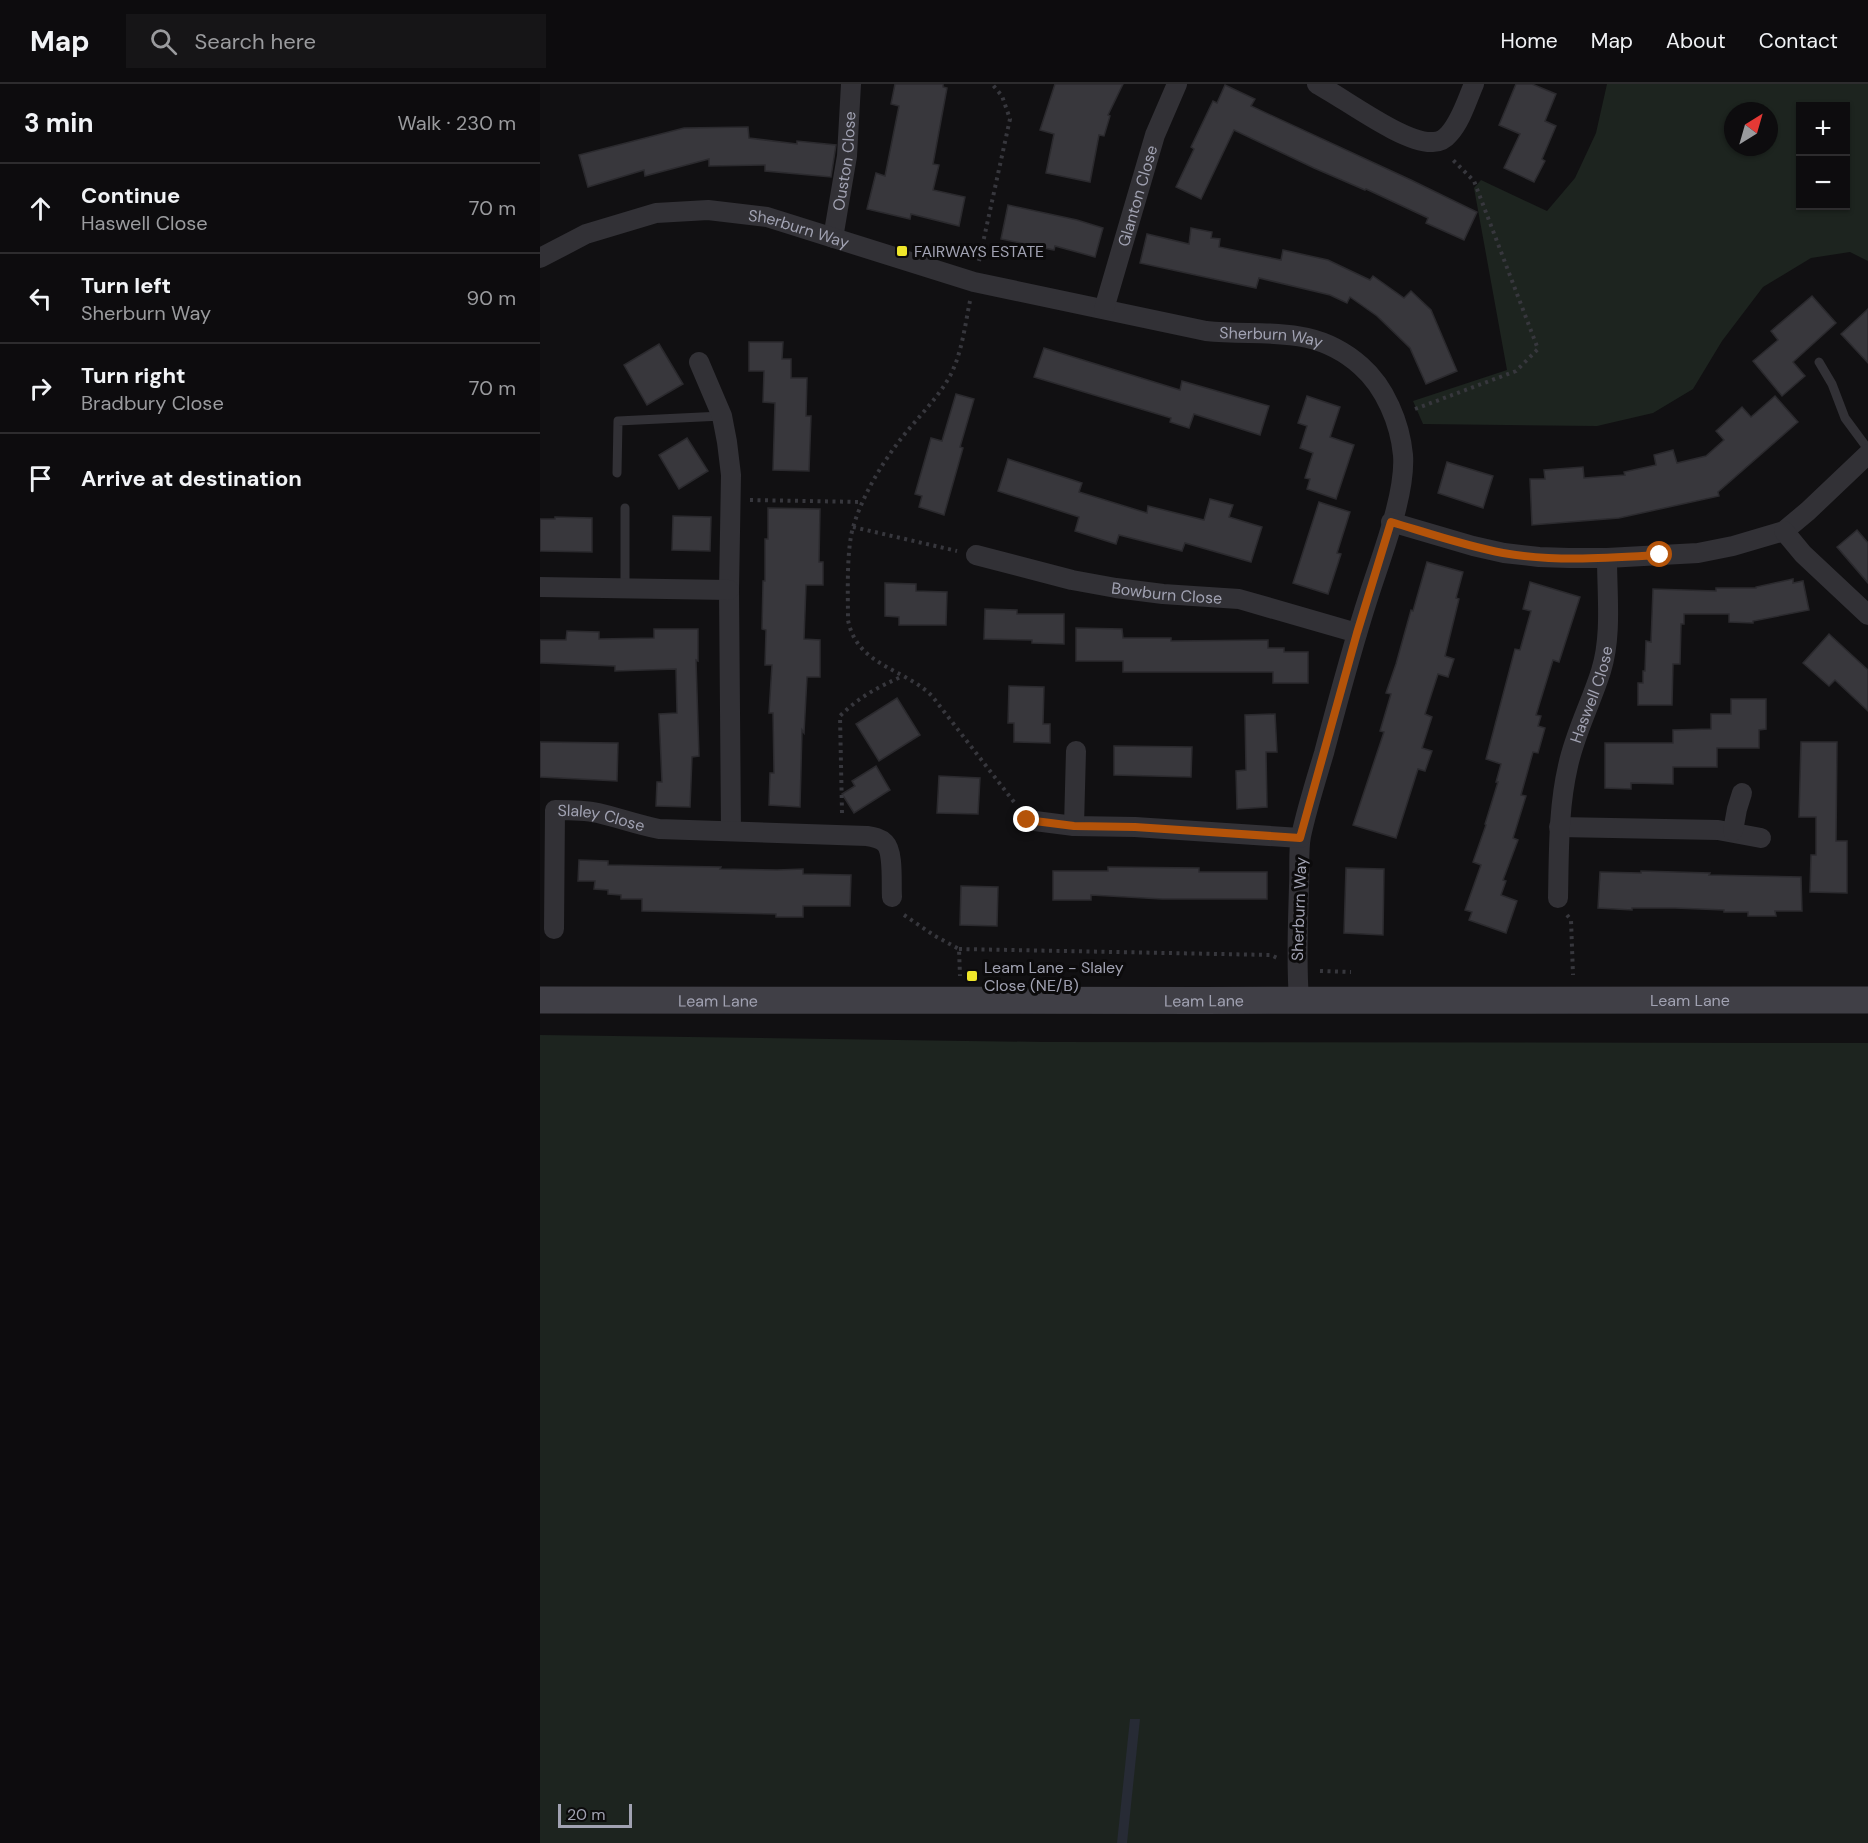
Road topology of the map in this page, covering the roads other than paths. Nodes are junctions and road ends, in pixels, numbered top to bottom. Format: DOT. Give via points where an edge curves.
graph roads {
  1 [pos="851,84"];
  2 [pos="1177,84"];
  3 [pos="1317,84"];
  4 [pos="1474,84"];
  5 [pos="833,238"];
  6 [pos="540,258"];
  7 [pos="1104,309"];
  8 [pos="699,362"];
  9 [pos="1819,362"];
  10 [pos="722,416"];
  11 [pos="1868,449"];
  12 [pos="1868,454"];
  13 [pos="617,472"];
  14 [pos="625,508"];
  15 [pos="1391,522"];
  16 [pos="1784,531"];
  17 [pos="976,555"];
  18 [pos="1607,558"];
  19 [pos="540,587"];
  20 [pos="625,589"];
  21 [pos="729,590"];
  22 [pos="1868,615"];
  23 [pos="1357,633"];
  24 [pos="1076,751"];
  25 [pos="1742,793"];
  26 [pos="1027,820"];
  27 [pos="1074,826"];
  28 [pos="1559,827"];
  29 [pos="731,831"];
  30 [pos="1733,831"];
  31 [pos="1300,838"];
  32 [pos="1761,838"];
  33 [pos="892,897"];
  34 [pos="1558,898"];
  35 [pos="555,928"];
  36 [pos="1299,999"];
  37 [pos="540,1000"];
  38 [pos="1868,1000"];
  1 -- 5 [label="street, Ouston Close" via="847,156"];
  2 -- 7 [label="street, Glanton Close" via="1155,135"];
  3 -- 4 [label="street" via="1382,123 1419,140 1435,142 1443,140 1455,126"];
  5 -- 6 [label="street, Sherburn Way" via="767,217 708,210 656,213 586,234"];
  5 -- 7 [label="street, Sherburn Way" via="974,282"];
  7 -- 15 [label="street, Sherburn Way" via="1206,331 1293,334 1346,355 1376,382 1387,399 1400,435 1403,456"];
  8 -- 10 [label="street"];
  9 -- 11 [label="lane" via="1845,418"];
  10 -- 13 [label="lane" via="618,421"];
  10 -- 21 [label="street" via="731,500"];
  12 -- 16 [label="street"];
  14 -- 20 [label="lane"];
  15 -- 18 [label="street" via="1504,553"];
  15 -- 23 [label="street, Sherburn Way"];
  16 -- 18 [label="street" via="1698,553"];
  16 -- 22 [label="street"];
  17 -- 23 [label="street, Bowburn Close" via="1116,588 1239,599"];
  18 -- 28 [label="street, Haswell Close" via="1605,651 1573,747"];
  19 -- 20 [label="street"];
  20 -- 21 [label="street"];
  21 -- 29 [label="street"];
  23 -- 31 [label="street, Sherburn Way"];
  24 -- 27 [label="street"];
  25 -- 30 [label="street"];
  26 -- 27 [label="street"];
  27 -- 31 [label="street"];
  28 -- 30 [label="street"];
  28 -- 34 [label="street, Haswell Close"];
  29 -- 33 [label="street, Slaley Close" via="878,837 890,850"];
  29 -- 35 [label="street, Slaley Close" via="659,829 597,813 555,810"];
  30 -- 32 [label="street"];
  31 -- 36 [label="street, Sherburn Way"];
  36 -- 37 [label="main road, Leam Lane"];
  36 -- 38 [label="main road, Leam Lane"];
}
